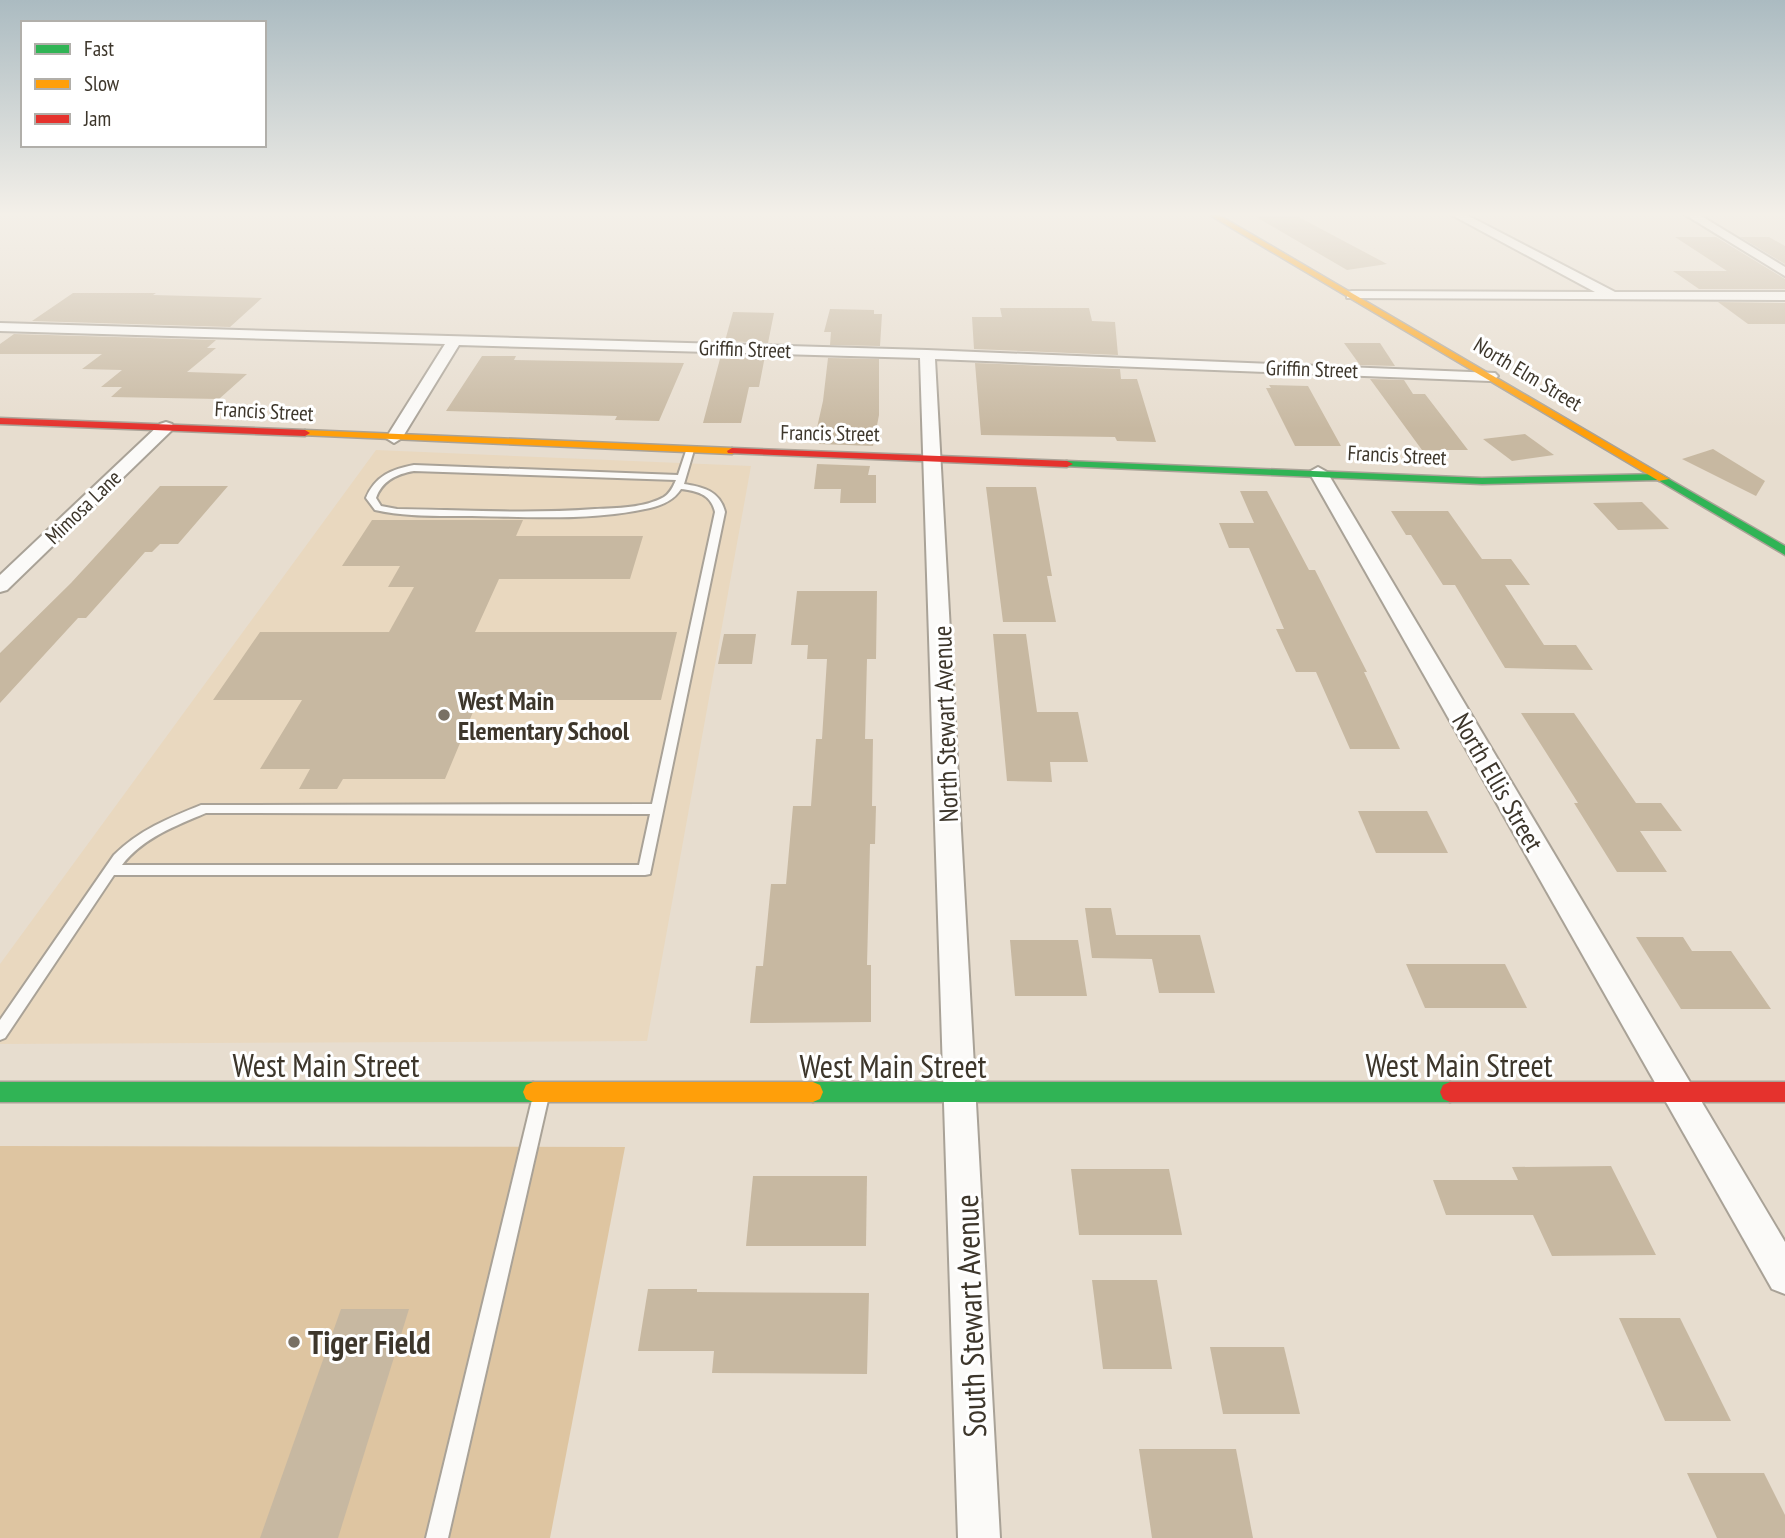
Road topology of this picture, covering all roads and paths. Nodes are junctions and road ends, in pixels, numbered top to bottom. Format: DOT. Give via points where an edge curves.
graph roads {
  1 [pos="1336,286"];
  2 [pos="1594,286"];
  3 [pos="1352,295"];
  4 [pos="1612,296"];
  5 [pos="1785,296"];
  6 [pos="0,327"];
  7 [pos="454,341"];
  8 [pos="927,354"];
  9 [pos="1490,376"];
  10 [pos="0,421"];
  11 [pos="166,427"];
  12 [pos="394,438"];
  13 [pos="690,450"];
  14 [pos="933,456"];
  15 [pos="1318,472"];
  16 [pos="1660,477"];
  17 [pos="680,482"];
  18 [pos="1785,551"];
  19 [pos="0,586"];
  20 [pos="658,809"];
  21 [pos="110,870"];
  22 [pos="0,1033"];
  23 [pos="0,1092"];
  24 [pos="1679,1092"];
  25 [pos="1785,1092"];
  26 [pos="542,1093"];
  27 [pos="961,1094"];
  28 [pos="1785,1276"];
  29 [pos="437,1538"];
  30 [pos="979,1538"];
  1 -- 3 [label="street, North Elm Street"];
  2 -- 4 [label="street"];
  3 -- 4 [label="street"];
  3 -- 9 [label="street, North Elm Street"];
  4 -- 5 [label="street"];
  6 -- 7 [label="street, Griffin Street"];
  7 -- 8 [label="street, Griffin Street"];
  7 -- 12 [label="street"];
  8 -- 9 [label="street, Griffin Street"];
  8 -- 14 [label="street, North Stewart Avenue"];
  9 -- 16 [label="street, North Elm Street"];
  10 -- 11 [label="street, Francis Street"];
  11 -- 12 [label="street, Francis Street"];
  11 -- 19 [label="street, Mimosa Lane"];
  12 -- 13 [label="street, Francis Street"];
  13 -- 14 [label="street, Francis Street"];
  13 -- 17 [label="lane"];
  14 -- 15 [label="street, Francis Street"];
  14 -- 27 [label="street, North Stewart Avenue"];
  15 -- 16 [label="street, Francis Street" via="1482,481"];
  15 -- 24 [label="street, North Ellis Street"];
  16 -- 18 [label="street, North Elm Street"];
  17 -- 17 [label="lane" via="414,468 386,477 371,498 378,508 397,512 594,512 645,506 668,498"];
  17 -- 20 [label="lane" via="715,497 720,512"];
  20 -- 21 [label="lane" via="205,808 148,833 119,856"];
  20 -- 21 [label="lane" via="645,870"];
  21 -- 22 [label="lane"];
  23 -- 26 [label="street, West Main Street"];
  24 -- 25 [label="street, West Main Street"];
  24 -- 27 [label="street, West Main Street"];
  24 -- 28 [label="street, North Ellis Street"];
  26 -- 27 [label="street, West Main Street"];
  26 -- 29 [label="lane"];
  27 -- 30 [label="street, South Stewart Avenue"];
}
